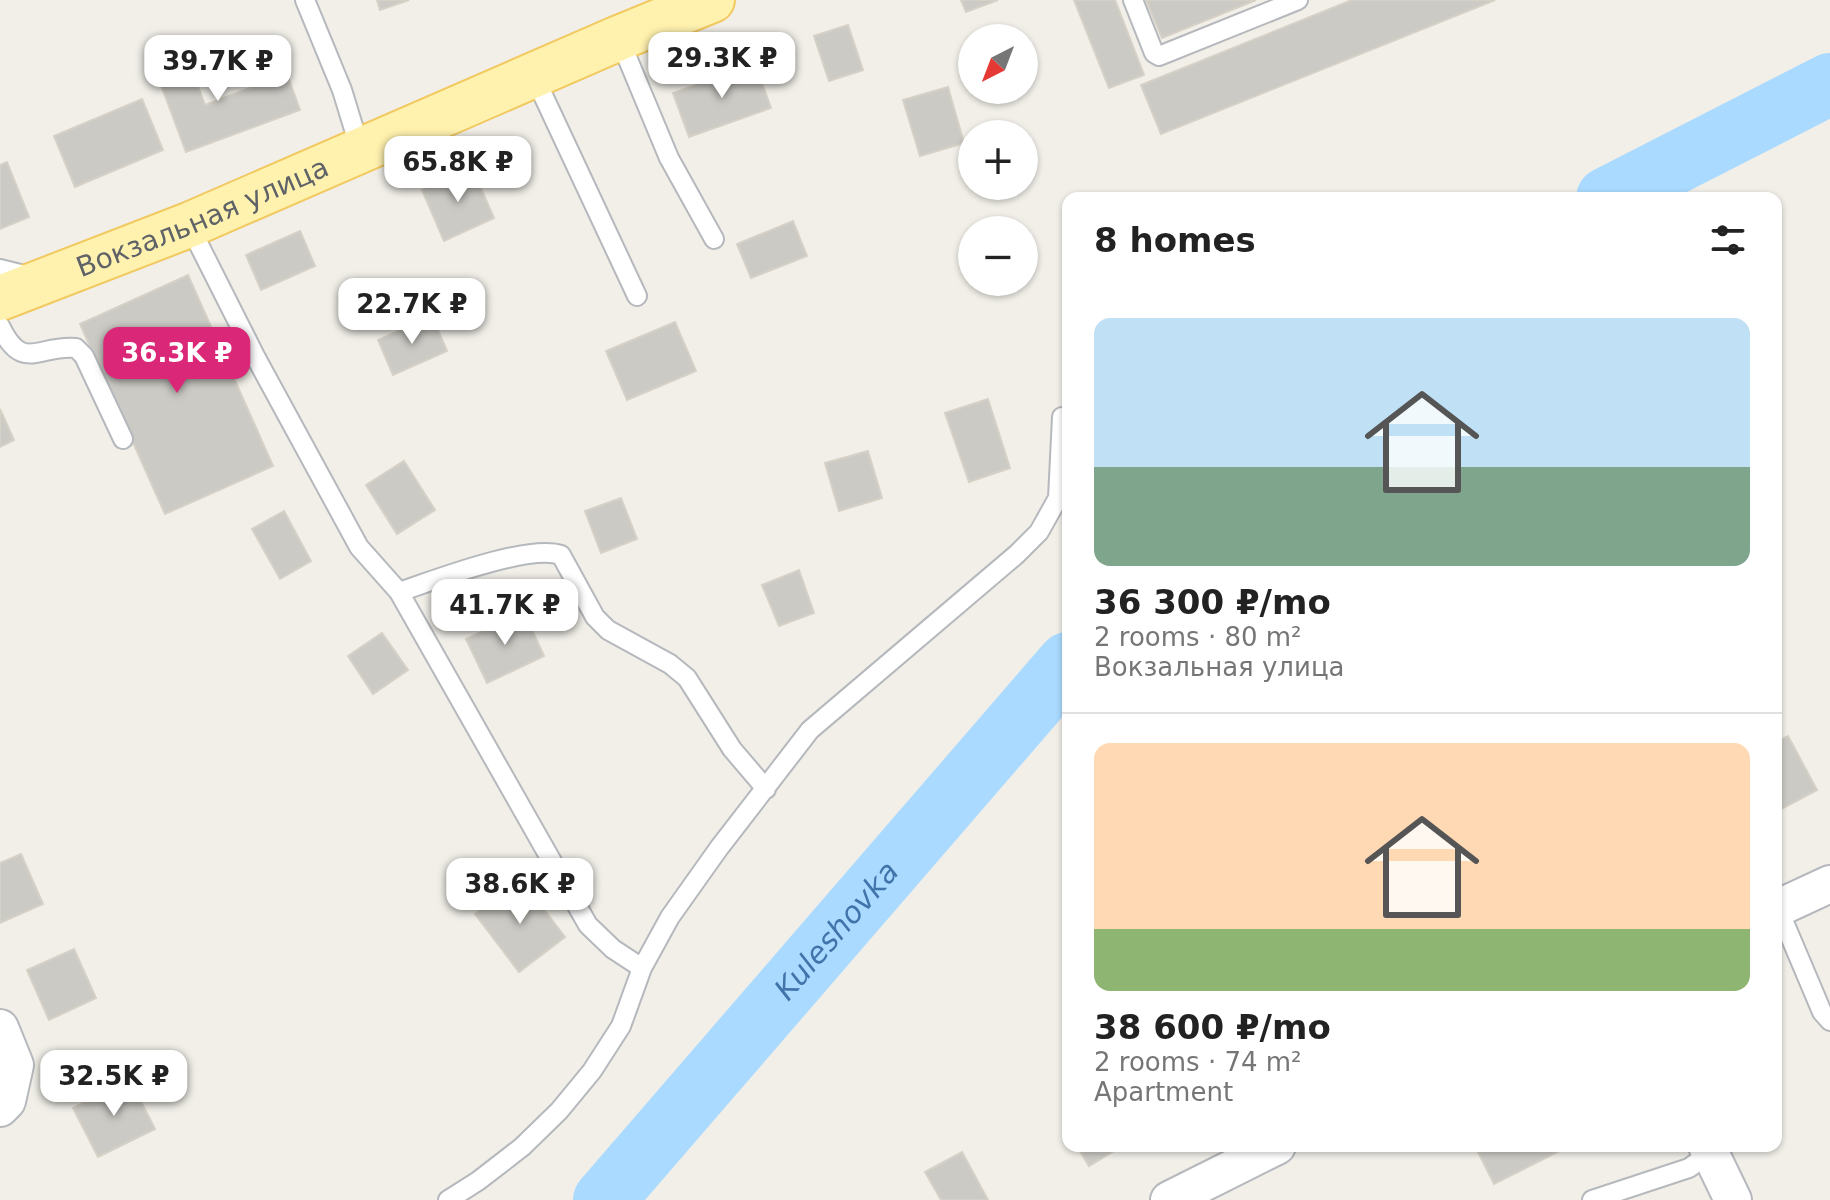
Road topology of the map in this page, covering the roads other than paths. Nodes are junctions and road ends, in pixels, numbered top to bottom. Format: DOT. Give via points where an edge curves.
graph roads {
  1 [pos="305,0"];
  2 [pos="712,0"];
  3 [pos="1133,0"];
  4 [pos="1298,0"];
  5 [pos="619,38"];
  6 [pos="534,76"];
  7 [pos="361,152"];
  8 [pos="189,225"];
  9 [pos="714,239"];
  10 [pos="11,284"];
  11 [pos="637,296"];
  12 [pos="0,326"];
  13 [pos="1062,417"];
  14 [pos="123,439"];
  15 [pos="399,592"];
  16 [pos="766,789"];
  17 [pos="1830,884"];
  18 [pos="1782,907"];
  19 [pos="1782,920"];
  20 [pos="642,968"];
  21 [pos="1830,1021"];
  22 [pos="0,1028"];
  23 [pos="0,1108"];
  24 [pos="1265,1152"];
  25 [pos="1706,1152"];
  26 [pos="1709,1152"];
  27 [pos="448,1200"];
  28 [pos="1169,1200"];
  29 [pos="1592,1200"];
  30 [pos="1733,1200"];
  1 -- 7 [label="lane"];
  2 -- 5 [label="main road, Вокзальная улица"];
  3 -- 4 [label="lane" via="1159,56"];
  5 -- 6 [label="main road, Вокзальная улица"];
  5 -- 9 [label="lane" via="669,158"];
  6 -- 7 [label="main road, Вокзальная улица"];
  6 -- 11 [label="lane"];
  7 -- 8 [label="main road, Вокзальная улица"];
  8 -- 10 [label="main road, Вокзальная улица"];
  8 -- 15 [label="lane" via="359,547"];
  12 -- 14 [label="lane" via="22,353 76,348"];
  13 -- 16 [label="lane" via="1058,498 1039,532 810,730"];
  15 -- 16 [label="lane" via="487,564 549,551 561,555 595,617 687,678 732,749"];
  15 -- 20 [label="lane" via="588,925"];
  16 -- 20 [label="lane" via="670,917"];
  17 -- 18 [label="street"];
  19 -- 21 [label="lane"];
  20 -- 27 [label="lane" via="621,1026 567,1101 522,1147"];
  22 -- 23 [label="street" via="15,1065 7,1101"];
  24 -- 28 [label="street"];
  25 -- 29 [label="lane" via="1689,1168"];
  26 -- 30 [label="street"];
}
